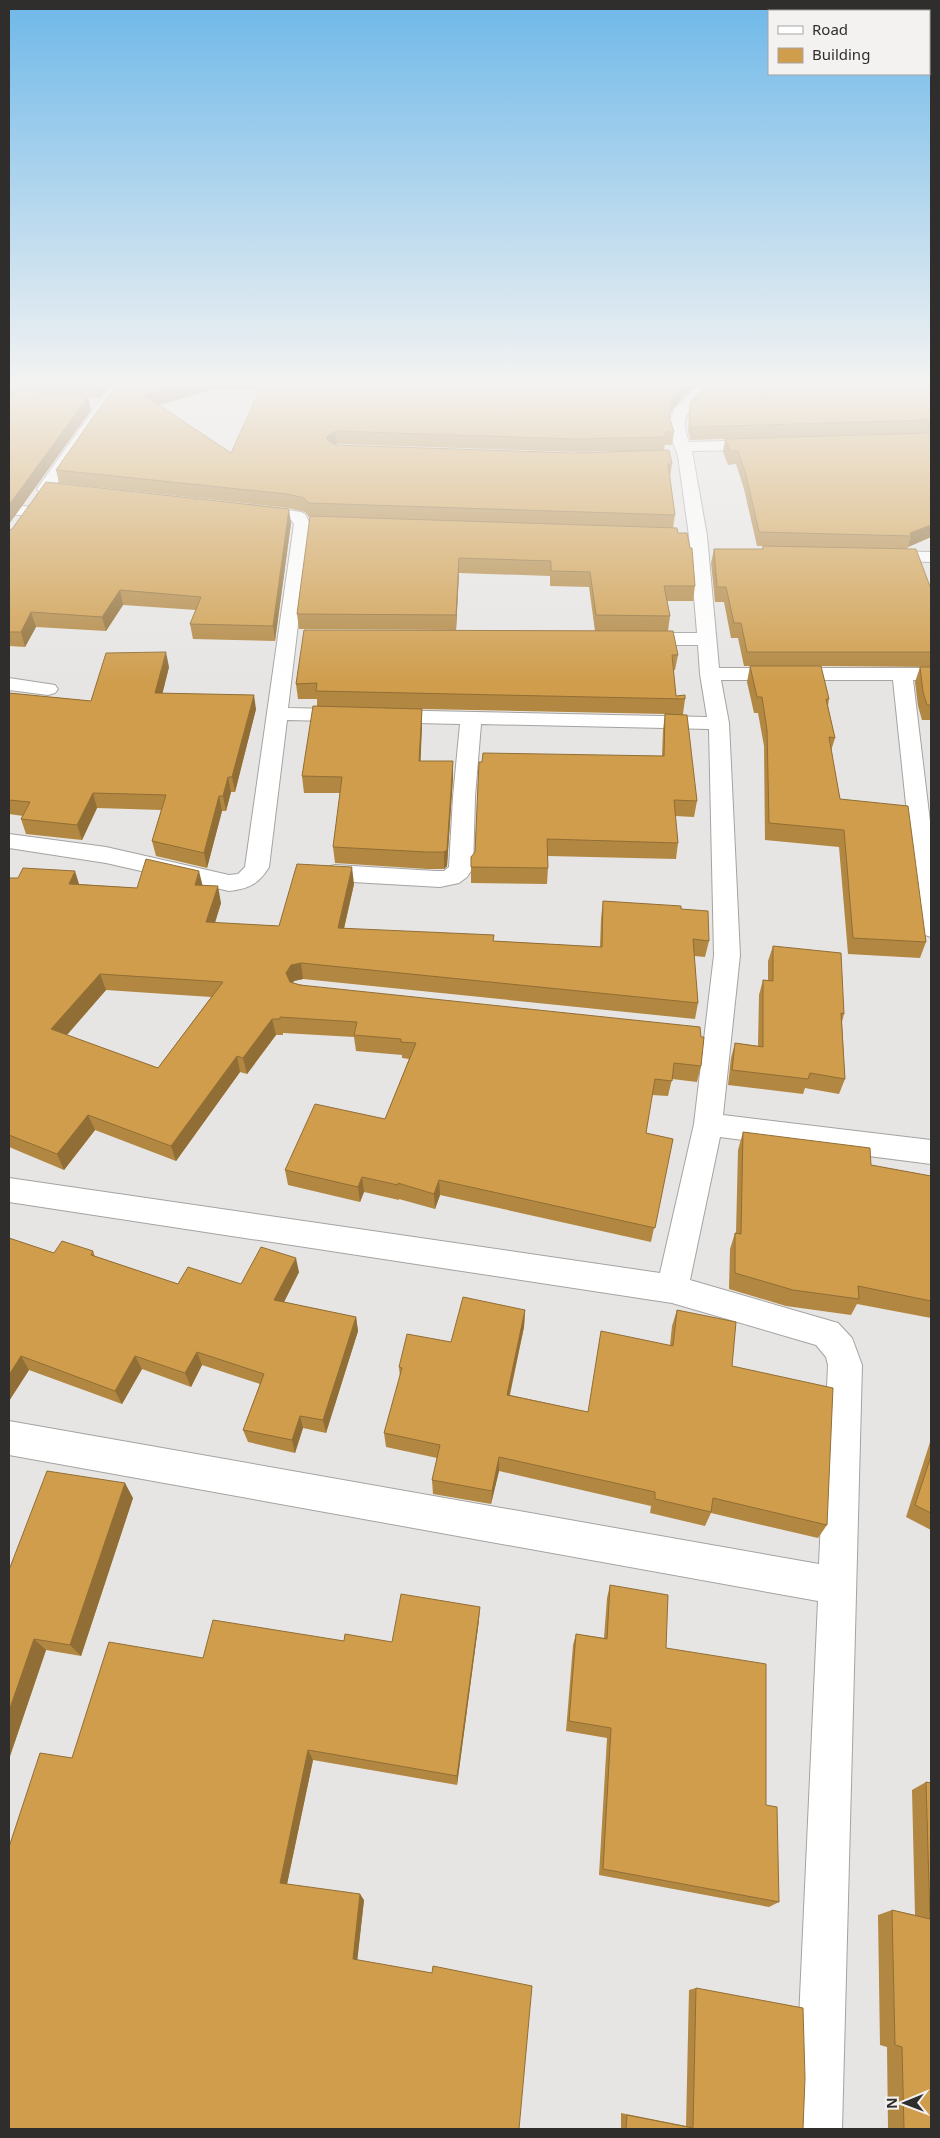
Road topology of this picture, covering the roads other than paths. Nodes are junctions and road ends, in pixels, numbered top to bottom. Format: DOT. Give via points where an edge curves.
graph roads {
  1 [pos="49,485"];
  2 [pos="685,485"];
  3 [pos="45,490"];
  4 [pos="64,491"];
  5 [pos="234,508"];
  6 [pos="9,510"];
  7 [pos="29,511"];
  8 [pos="19,524"];
  9 [pos="302,524"];
  10 [pos="322,524"];
  11 [pos="864,555"];
  12 [pos="931,557"];
  13 [pos="288,637"];
  14 [pos="308,637"];
  15 [pos="619,638"];
  16 [pos="707,639"];
  17 [pos="710,674"];
  18 [pos="931,674"];
  19 [pos="902,675"];
  20 [pos="9,684"];
  21 [pos="48,689"];
  22 [pos="276,714"];
  23 [pos="471,718"];
  24 [pos="719,723"];
  25 [pos="9,841"];
  26 [pos="335,873"];
  27 [pos="931,928"];
  28 [pos="708,1124"];
  29 [pos="931,1152"];
  30 [pos="9,1190"];
  31 [pos="672,1289"];
  32 [pos="9,1438"];
  33 [pos="836,1586"];
  34 [pos="818,2129"];
  1 -- 3 [label="street"];
  2 -- 16 [label="street" via="699,544"];
  3 -- 4 [label="street"];
  3 -- 7 [label="street"];
  5 -- 9 [label="street" via="295,516"];
  6 -- 7 [label="street"];
  7 -- 8 [label="street"];
  9 -- 10 [label="street"];
  9 -- 13 [label="street"];
  11 -- 12 [label="street"];
  13 -- 14 [label="street"];
  13 -- 22 [label="street"];
  15 -- 16 [label="street"];
  16 -- 17 [label="street"];
  17 -- 19 [label="street"];
  17 -- 24 [label="street"];
  18 -- 19 [label="street"];
  19 -- 27 [label="street"];
  20 -- 21 [label="street"];
  22 -- 23 [label="street"];
  22 -- 25 [label="street" via="258,867 247,880 229,883 106,855"];
  23 -- 24 [label="street"];
  23 -- 26 [label="street" via="461,868 456,875 436,879"];
  24 -- 28 [label="street" via="727,955 708,1032"];
  28 -- 29 [label="street"];
  28 -- 31 [label="street"];
  30 -- 31 [label="street"];
  31 -- 33 [label="street" via="826,1333 840,1349 845,1365"];
  32 -- 33 [label="street"];
  33 -- 34 [label="street"];
}
